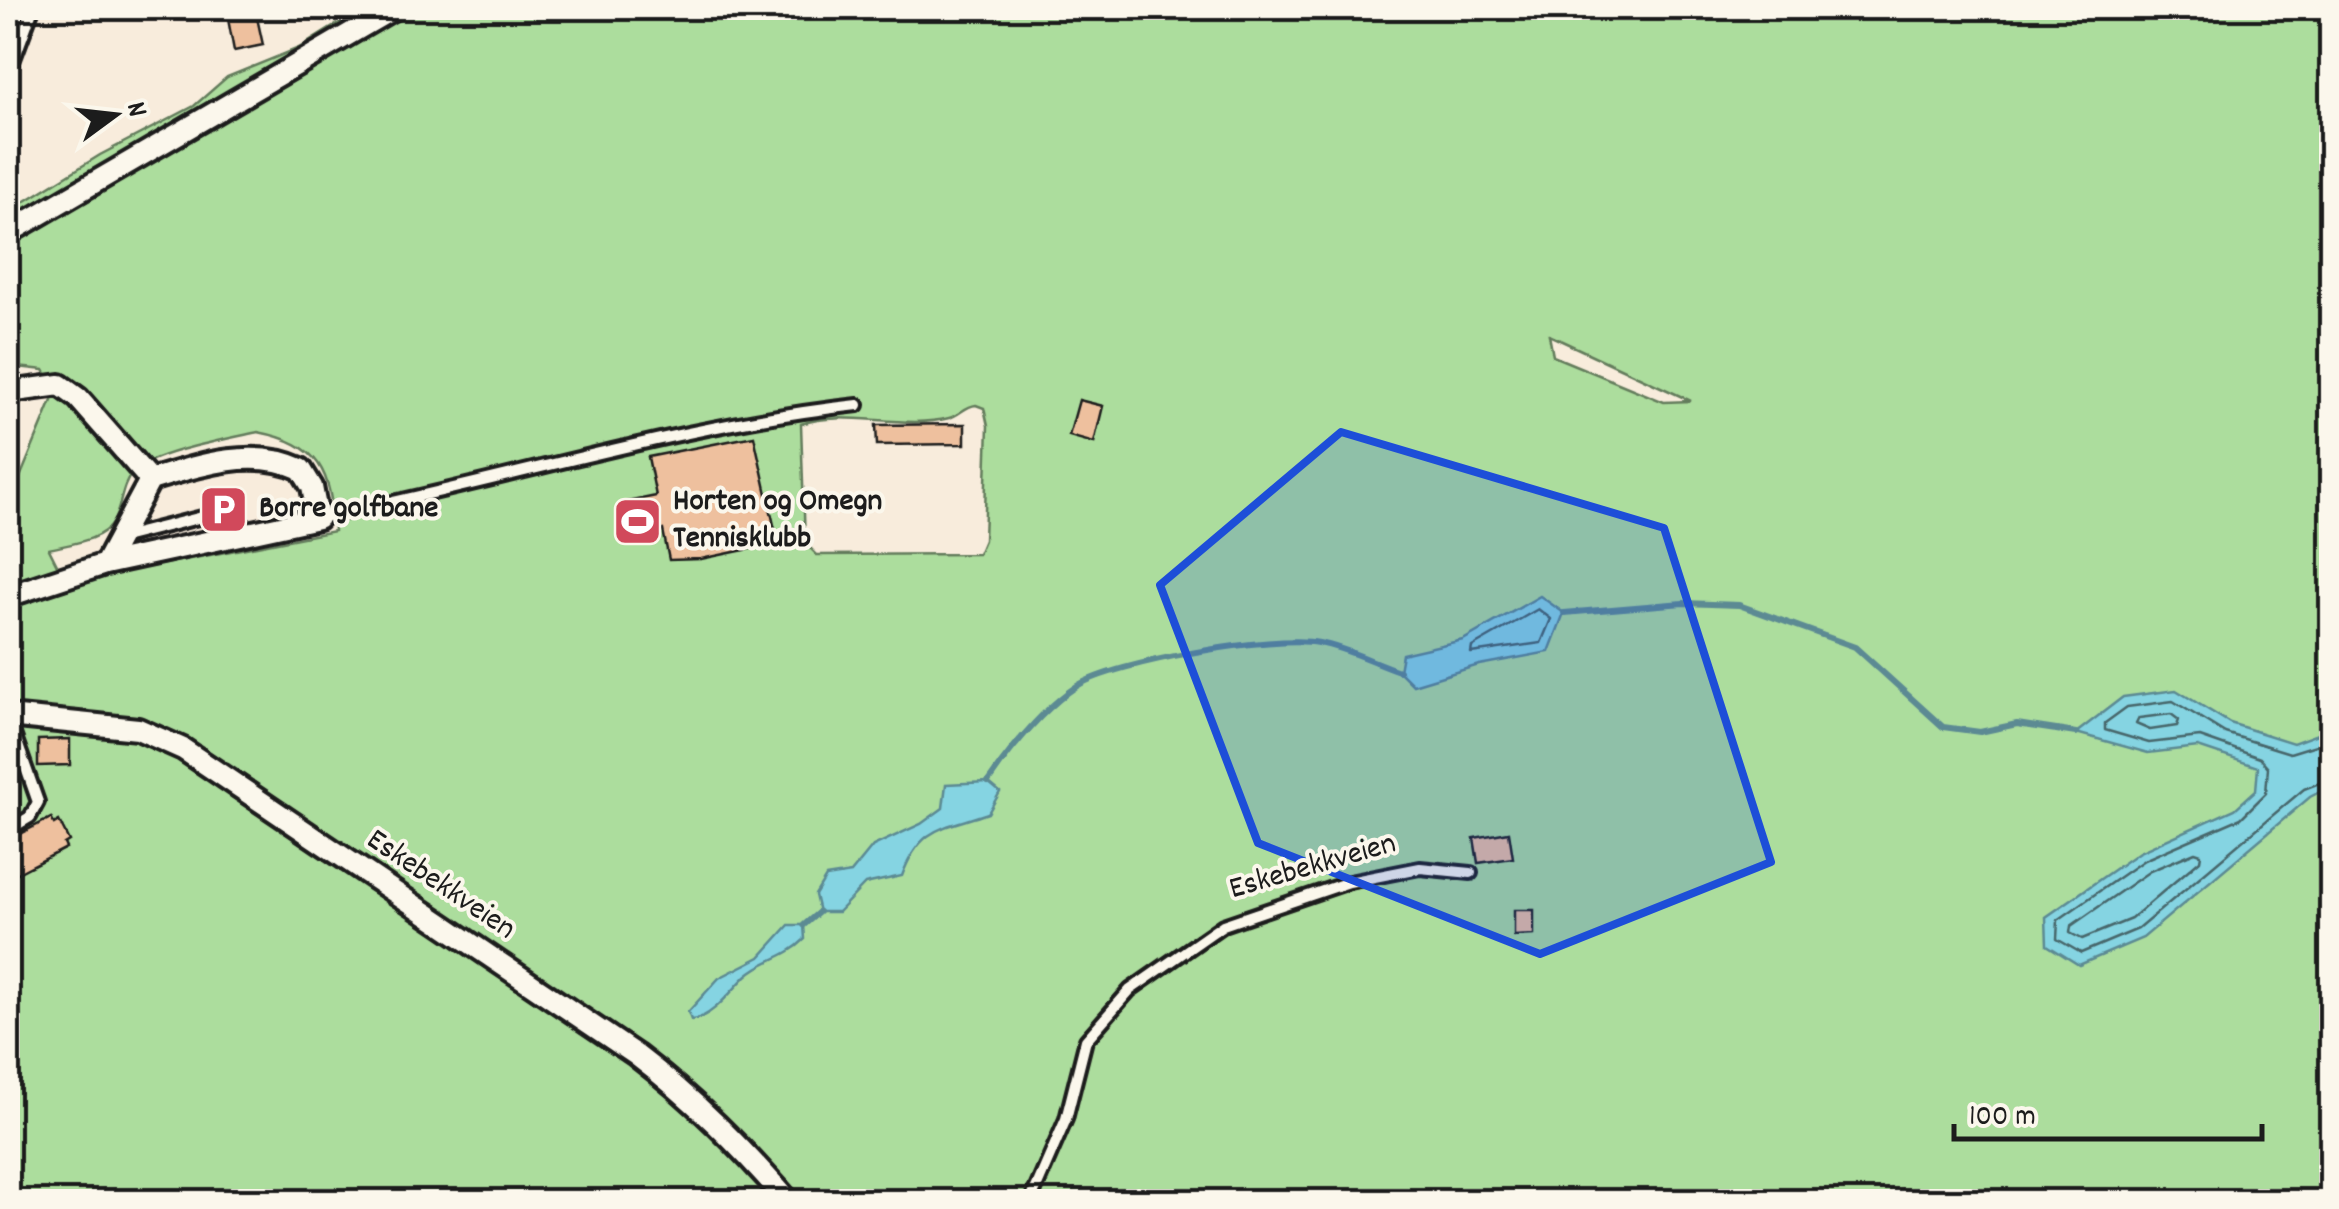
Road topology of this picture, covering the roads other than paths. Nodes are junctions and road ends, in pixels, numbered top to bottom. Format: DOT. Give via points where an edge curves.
graph roads {
  1 [pos="33,8"];
  2 [pos="394,8"];
  3 [pos="8,75"];
  4 [pos="8,233"];
  5 [pos="8,392"];
  6 [pos="858,404"];
  7 [pos="150,480"];
  8 [pos="318,518"];
  9 [pos="242,537"];
  10 [pos="118,538"];
  11 [pos="106,564"];
  12 [pos="8,596"];
  13 [pos="8,716"];
  14 [pos="8,830"];
  15 [pos="1471,872"];
  16 [pos="789,1202"];
  17 [pos="1030,1202"];
  1 -- 3 [label="lane"];
  2 -- 4 [label="street"];
  5 -- 7 [label="street" via="60,385"];
  6 -- 8 [label="lane" via="704,427"];
  7 -- 8 [label="street" via="201,464 282,460 301,469 312,486"];
  7 -- 10 [label="street"];
  8 -- 9 [label="street"];
  9 -- 10 [label="lane" via="236,517 226,511"];
  9 -- 11 [label="street"];
  10 -- 11 [label="street"];
  11 -- 12 [label="street"];
  13 -- 14 [label="lane" via="38,802 30,817"];
  13 -- 16 [label="street, Eskebekkveien" via="138,729 183,748 684,1091"];
  15 -- 17 [label="lane, Eskebekkveien" via="1420,868 1349,882 1222,925 1130,990 1086,1040 1066,1120"];
}
